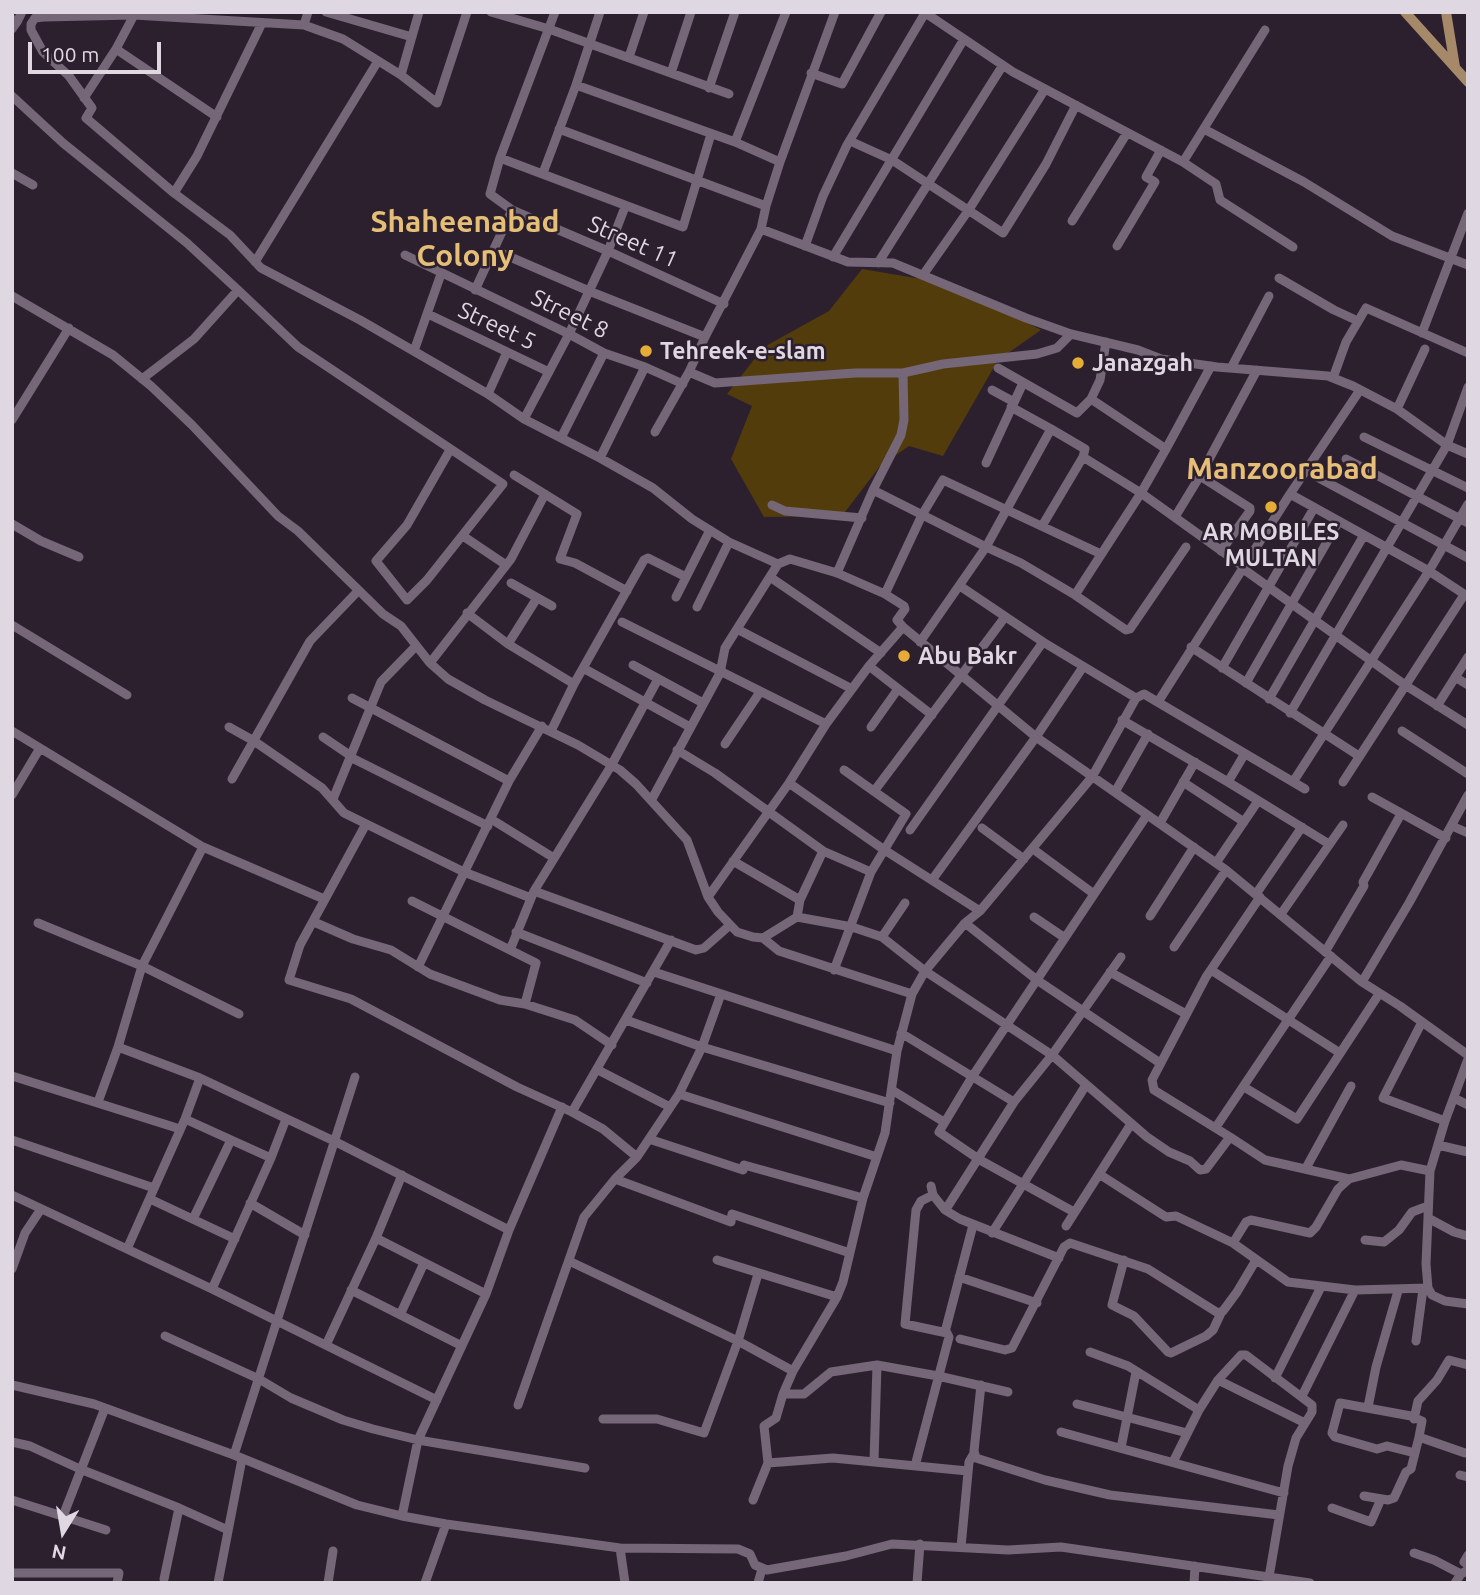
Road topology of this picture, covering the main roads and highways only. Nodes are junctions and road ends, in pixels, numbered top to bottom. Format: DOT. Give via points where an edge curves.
graph roads {
  1 [pos="1405,12"];
  2 [pos="1446,12"];
  3 [pos="1455,67"];
  4 [pos="1468,82"];
  1 -- 3 [label="main road"];
  2 -- 3 [label="main road"];
  3 -- 4 [label="main road"];
}
